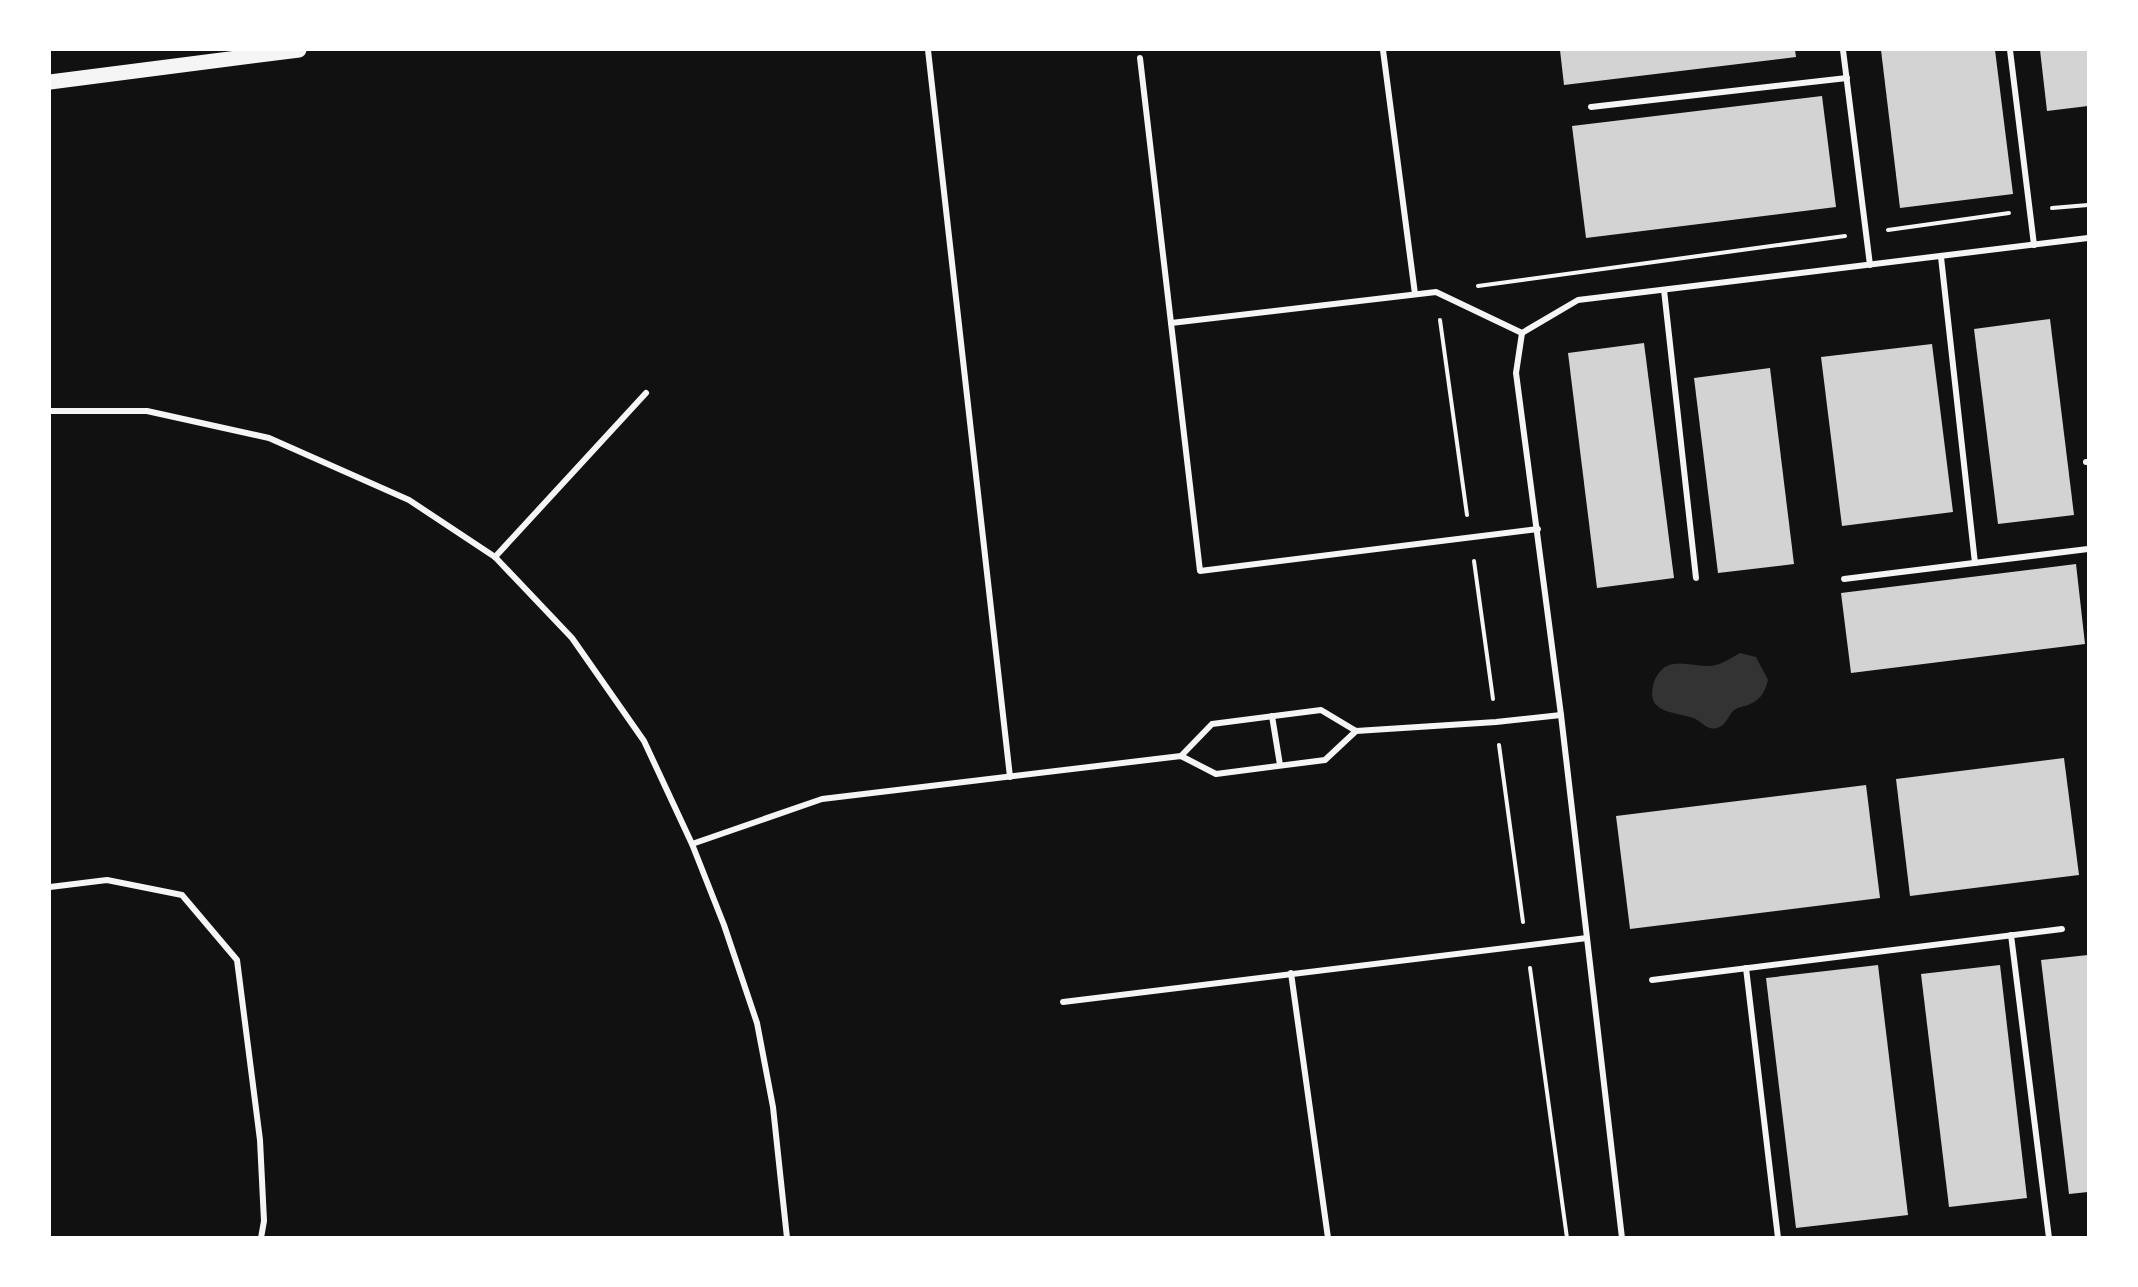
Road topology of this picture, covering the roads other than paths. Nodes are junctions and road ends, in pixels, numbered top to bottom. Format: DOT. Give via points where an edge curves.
graph roads {
  1 [pos="299,50"];
  2 [pos="928,50"];
  3 [pos="1383,50"];
  4 [pos="1843,50"];
  5 [pos="2010,50"];
  6 [pos="1140,58"];
  7 [pos="1847,78"];
  8 [pos="50,82"];
  9 [pos="1591,107"];
  10 [pos="2088,238"];
  11 [pos="2034,245"];
  12 [pos="1941,257"];
  13 [pos="1870,265"];
  14 [pos="1664,290"];
  15 [pos="1415,294"];
  16 [pos="1171,323"];
  17 [pos="1522,333"];
  18 [pos="646,393"];
  19 [pos="50,411"];
  20 [pos="1538,529"];
  21 [pos="2088,549"];
  22 [pos="495,557"];
  23 [pos="1975,563"];
  24 [pos="1696,578"];
  25 [pos="1844,579"];
  26 [pos="1561,715"];
  27 [pos="1272,716"];
  28 [pos="1356,731"];
  29 [pos="1180,756"];
  30 [pos="1280,765"];
  31 [pos="1010,777"];
  32 [pos="692,844"];
  33 [pos="50,887"];
  34 [pos="2061,929"];
  35 [pos="2011,935"];
  36 [pos="1587,938"];
  37 [pos="1746,968"];
  38 [pos="1291,973"];
  39 [pos="1652,980"];
  40 [pos="1063,1002"];
  41 [pos="261,1238"];
  42 [pos="787,1238"];
  43 [pos="1328,1238"];
  44 [pos="1622,1238"];
  45 [pos="1778,1238"];
  46 [pos="2049,1238"];
  1 -- 8 [label="main road"];
  2 -- 31 [label="street"];
  3 -- 15 [label="street"];
  4 -- 7 [label="street"];
  5 -- 11 [label="street"];
  6 -- 16 [label="street"];
  7 -- 9 [label="street"];
  7 -- 13 [label="street"];
  10 -- 11 [label="street"];
  11 -- 12 [label="street"];
  12 -- 13 [label="street"];
  12 -- 23 [label="street"];
  13 -- 14 [label="street"];
  14 -- 17 [label="street" via="1578,300"];
  14 -- 24 [label="street"];
  15 -- 16 [label="street"];
  15 -- 17 [label="street" via="1436,292"];
  16 -- 20 [label="street" via="1200,570"];
  17 -- 20 [label="street" via="1516,373"];
  18 -- 22 [label="street"];
  19 -- 22 [label="street" via="147,411 269,438 409,500"];
  20 -- 26 [label="street"];
  21 -- 23 [label="street"];
  22 -- 32 [label="street" via="572,638 644,741"];
  23 -- 25 [label="street"];
  26 -- 28 [label="street"];
  26 -- 36 [label="street"];
  27 -- 28 [label="street" via="1321,710"];
  27 -- 29 [label="street" via="1212,724"];
  27 -- 30 [label="street"];
  28 -- 30 [label="street" via="1325,760"];
  29 -- 30 [label="street" via="1216,774"];
  29 -- 31 [label="street"];
  31 -- 32 [label="street" via="822,799"];
  32 -- 42 [label="street" via="756,1023 773,1107"];
  33 -- 41 [label="street" via="107,880 182,895 237,960 260,1140 264,1221"];
  34 -- 35 [label="street"];
  35 -- 37 [label="street"];
  35 -- 46 [label="street"];
  36 -- 38 [label="street"];
  36 -- 44 [label="street"];
  37 -- 39 [label="street"];
  37 -- 45 [label="street"];
  38 -- 40 [label="street"];
  38 -- 43 [label="street"];
}
